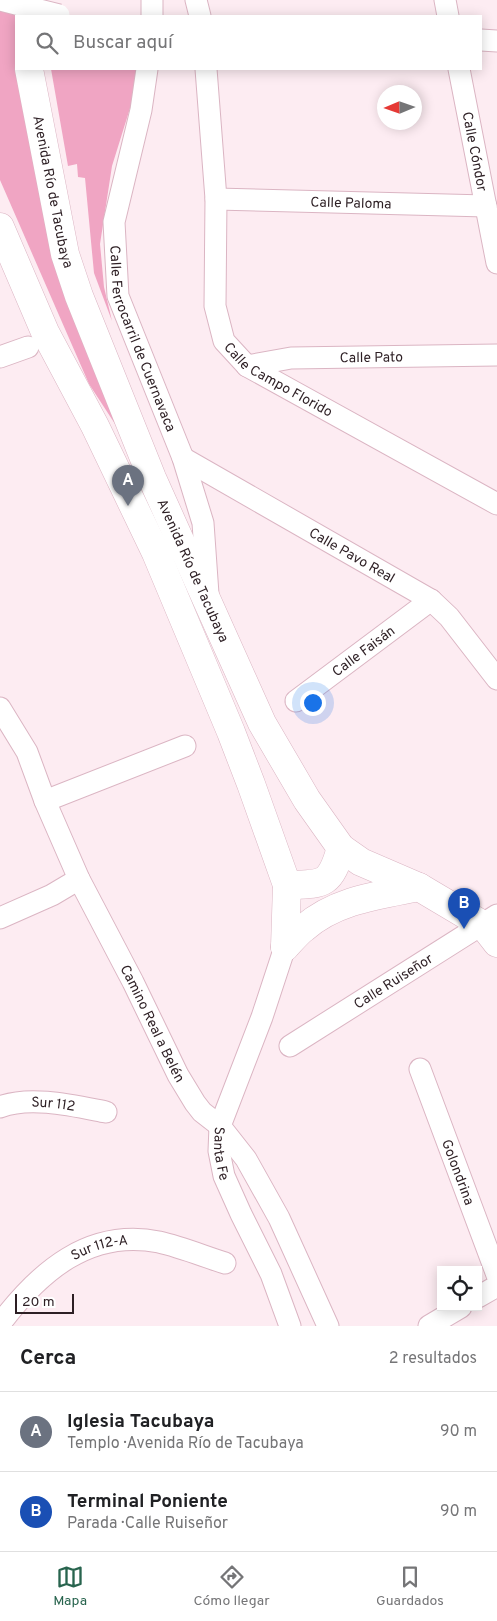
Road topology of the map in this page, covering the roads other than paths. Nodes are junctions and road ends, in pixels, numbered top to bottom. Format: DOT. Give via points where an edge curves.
graph roads {
  1 [pos="0,0"];
  2 [pos="20,0"];
  3 [pos="152,0"];
  4 [pos="196,0"];
  5 [pos="445,0"];
  6 [pos="21,15"];
  7 [pos="59,15"];
  8 [pos="152,15"];
  9 [pos="200,15"];
  10 [pos="448,15"];
  11 [pos="482,40"];
  12 [pos="497,41"];
  13 [pos="29,70"];
  14 [pos="147,70"];
  15 [pos="206,70"];
  16 [pos="459,70"];
  17 [pos="216,199"];
  18 [pos="486,206"];
  19 [pos="0,227"];
  20 [pos="497,263"];
  21 [pos="28,347"];
  22 [pos="497,355"];
  23 [pos="0,357"];
  24 [pos="247,366"];
  25 [pos="183,458"];
  26 [pos="497,504"];
  27 [pos="431,600"];
  28 [pos="208,604"];
  29 [pos="497,679"];
  30 [pos="296,701"];
  31 [pos="0,708"];
  32 [pos="185,746"];
  33 [pos="45,801"];
  34 [pos="341,848"];
  35 [pos="79,880"];
  36 [pos="287,885"];
  37 [pos="419,886"];
  38 [pos="0,918"];
  39 [pos="492,928"];
  40 [pos="285,947"];
  41 [pos="290,1046"];
  42 [pos="420,1070"];
  43 [pos="0,1107"];
  44 [pos="106,1112"];
  45 [pos="220,1126"];
  46 [pos="225,1263"];
  47 [pos="497,1275"];
  48 [pos="497,1286"];
  49 [pos="482,1295"];
  50 [pos="454,1311"];
  51 [pos="0,1324"];
  52 [pos="290,1326"];
  53 [pos="328,1326"];
  54 [pos="429,1326"];
  1 -- 7 [label="street, bridge"];
  2 -- 6 [label="main road"];
  3 -- 8 [label="street"];
  4 -- 9 [label="street"];
  5 -- 10 [label="street"];
  11 -- 12 [label="street"];
  13 -- 28 [label="main road, Avenida Río de Tacubaya" via="64,254 152,478"];
  14 -- 25 [label="street, Calle Ferrocarril de Cuernavaca" via="114,222 118,296"];
  15 -- 17 [label="street, Calle Campo Florido"];
  16 -- 18 [label="street, Calle Cóndor"];
  17 -- 18 [label="street, Calle Paloma"];
  17 -- 24 [label="street, Calle Campo Florido" via="215,306 224,341"];
  18 -- 20 [label="street, Calle Cóndor"];
  19 -- 36 [label="main road, Avenida Río de Tacubaya" via="45,332 156,553 244,766"];
  21 -- 23 [label="street"];
  22 -- 24 [label="street, Calle Pato" via="291,358"];
  24 -- 26 [label="street, Calle Campo Florido"];
  25 -- 27 [label="street, Calle Pavo Real"];
  25 -- 28 [label="street, Calle Ferrocarril de Cuernavaca" via="203,523"];
  27 -- 29 [label="street, Calle Pavo Real" via="454,623"];
  27 -- 30 [label="street, Calle Faisán"];
  28 -- 34 [label="main road, Avenida Río de Tacubaya" via="262,723"];
  31 -- 33 [label="street, Camino Real a Belén" via="27,752"];
  32 -- 33 [label="street"];
  33 -- 35 [label="street, Camino Real a Belén"];
  34 -- 36 [label="main road" via="327,880 317,884"];
  34 -- 37 [label="main road, Avenida Río de Tacubaya" via="361,862"];
  35 -- 38 [label="street"];
  35 -- 45 [label="street, Camino Real a Belén" via="188,1093 202,1112"];
  36 -- 40 [label="main road, Avenida Río de Tacubaya"];
  37 -- 39 [label="main road, Avenida Río de Tacubaya"];
  37 -- 40 [label="main road" via="339,906 322,914"];
  39 -- 41 [label="street, Calle Ruiseñor"];
  40 -- 45 [label="street, Santa Fe"];
  42 -- 47 [label="street, Golondrina"];
  43 -- 44 [label="street, Sur 112" via="34,1102"];
  45 -- 52 [label="street, Santa Fe" via="219,1151 224,1176 271,1274"];
  45 -- 53 [label="street, Camino Real a Belén" via="246,1159 265,1192"];
  46 -- 51 [label="street, Sur 112-A" via="159,1242 124,1239 91,1246 63,1260 39,1279"];
  48 -- 49 [label="street"];
  50 -- 54 [label="street"];
}
